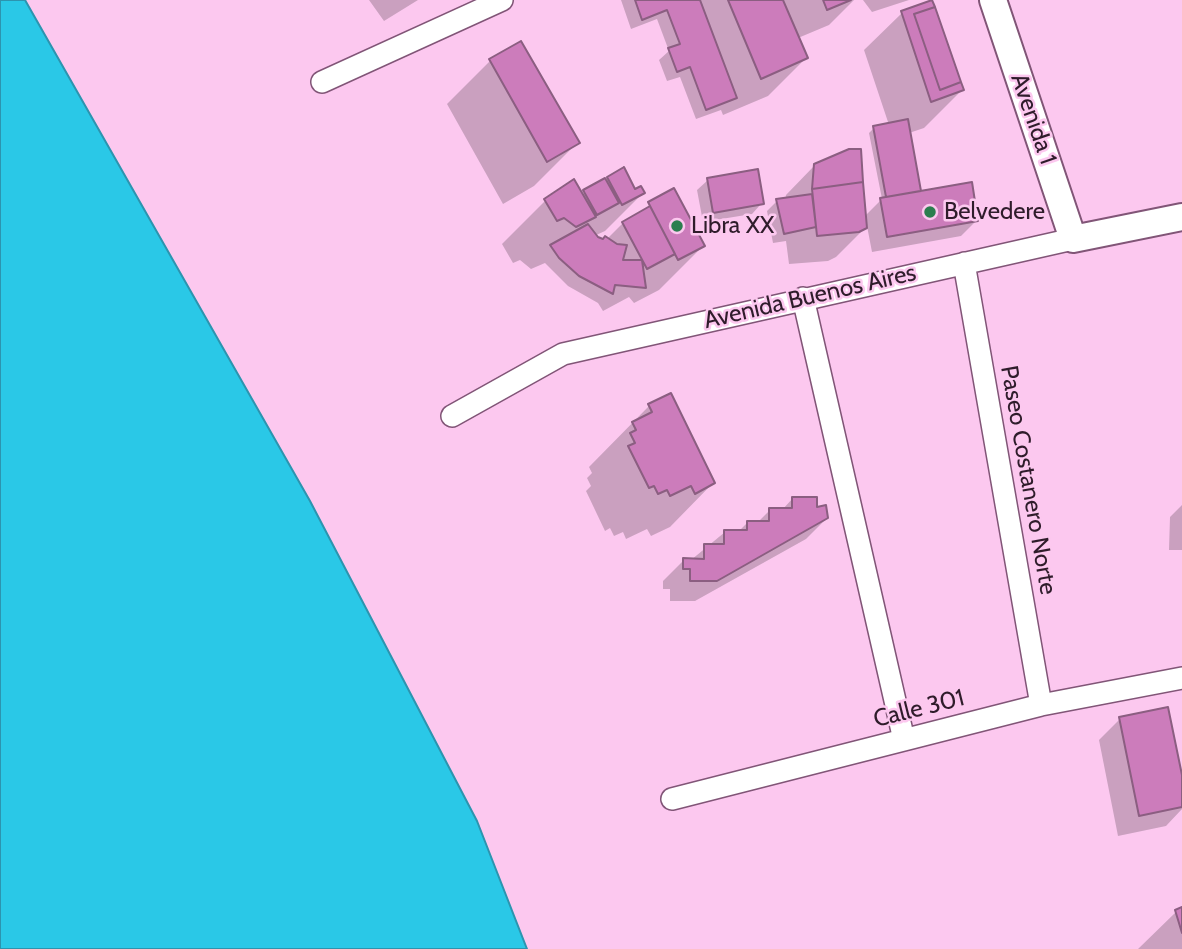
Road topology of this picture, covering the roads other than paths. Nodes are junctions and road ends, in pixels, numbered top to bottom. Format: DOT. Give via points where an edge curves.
graph roads {
  1 [pos="502,0"];
  2 [pos="993,0"];
  3 [pos="322,82"];
  4 [pos="1182,217"];
  5 [pos="1073,239"];
  6 [pos="964,263"];
  7 [pos="803,298"];
  8 [pos="452,416"];
  9 [pos="1182,678"];
  10 [pos="1041,705"];
  11 [pos="904,740"];
  12 [pos="672,799"];
  1 -- 3 [label="street"];
  2 -- 5 [label="street, Avenida 1"];
  4 -- 5 [label="street, Avenida Buenos Aires"];
  5 -- 6 [label="street, Avenida Buenos Aires"];
  6 -- 7 [label="street, Avenida Buenos Aires"];
  6 -- 10 [label="street, Paseo Costanero Norte"];
  7 -- 8 [label="street, Avenida Buenos Aires" via="563,354"];
  7 -- 11 [label="street"];
  9 -- 10 [label="street, Calle 301"];
  10 -- 11 [label="street, Calle 301"];
  11 -- 12 [label="street, Calle 301"];
}
